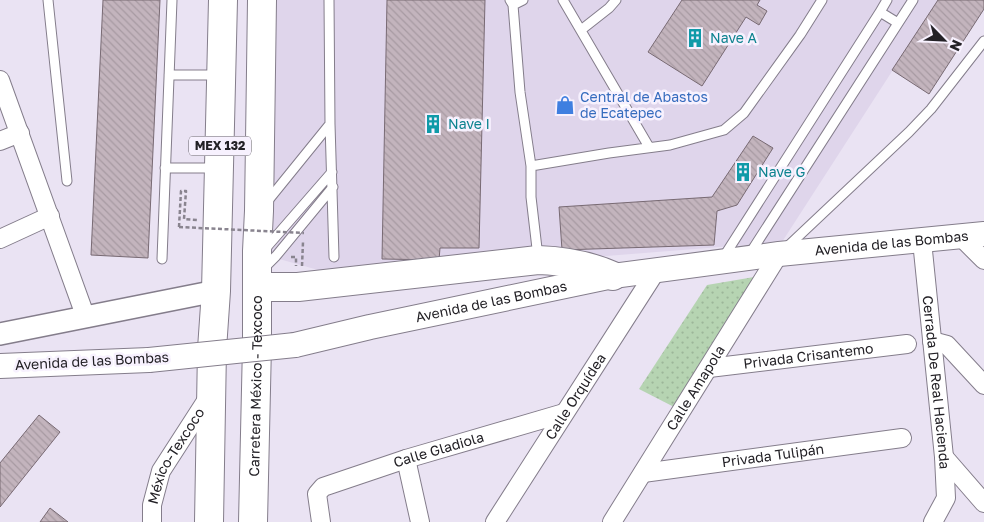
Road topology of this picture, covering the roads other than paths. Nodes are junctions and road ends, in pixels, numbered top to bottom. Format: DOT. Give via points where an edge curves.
graph roads {
  1 [pos="48,0"];
  2 [pos="172,0"];
  3 [pos="223,0"];
  4 [pos="262,0"];
  5 [pos="329,0"];
  6 [pos="523,0"];
  7 [pos="563,0"];
  8 [pos="616,0"];
  9 [pos="822,0"];
  10 [pos="887,0"];
  11 [pos="913,0"];
  12 [pos="511,3"];
  13 [pos="880,12"];
  14 [pos="898,24"];
  15 [pos="581,30"];
  16 [pos="984,41"];
  17 [pos="169,75"];
  18 [pos="221,75"];
  19 [pos="0,80"];
  20 [pos="330,124"];
  21 [pos="20,133"];
  22 [pos="0,140"];
  23 [pos="649,147"];
  24 [pos="531,166"];
  25 [pos="165,168"];
  26 [pos="219,168"];
  27 [pos="332,172"];
  28 [pos="67,181"];
  29 [pos="332,187"];
  30 [pos="259,211"];
  31 [pos="50,216"];
  32 [pos="972,236"];
  33 [pos="0,239"];
  34 [pos="922,241"];
  35 [pos="779,254"];
  36 [pos="334,257"];
  37 [pos="162,259"];
  38 [pos="747,259"];
  39 [pos="538,260"];
  40 [pos="984,260"];
  41 [pos="720,263"];
  42 [pos="257,268"];
  43 [pos="656,271"];
  44 [pos="613,276"];
  45 [pos="216,291"];
  46 [pos="86,318"];
  47 [pos="0,334"];
  48 [pos="932,341"];
  49 [pos="907,344"];
  50 [pos="0,366"];
  51 [pos="709,368"];
  52 [pos="984,385"];
  53 [pos="212,392"];
  54 [pos="564,414"];
  55 [pos="902,438"];
  56 [pos="944,457"];
  57 [pos="406,459"];
  58 [pos="643,473"];
  59 [pos="984,503"];
  60 [pos="152,522"];
  61 [pos="209,522"];
  62 [pos="253,522"];
  63 [pos="321,522"];
  64 [pos="420,522"];
  65 [pos="495,522"];
  66 [pos="612,522"];
  67 [pos="933,522"];
  1 -- 28 [label="lane"];
  2 -- 17 [label="lane"];
  3 -- 18 [label="highway, MEX 132"];
  4 -- 30 [label="highway, MEX 132"];
  5 -- 20 [label="lane"];
  6 -- 12 [label="lane"];
  7 -- 15 [label="lane"];
  8 -- 15 [label="lane"];
  9 -- 23 [label="lane" via="744,113 724,130"];
  10 -- 13 [label="lane"];
  11 -- 14 [label="lane"];
  12 -- 24 [label="lane"];
  13 -- 14 [label="lane"];
  13 -- 41 [label="lane"];
  14 -- 38 [label="lane"];
  15 -- 23 [label="lane"];
  16 -- 35 [label="lane" via="932,109"];
  17 -- 18 [label="lane"];
  17 -- 25 [label="lane"];
  18 -- 26 [label="highway, MEX 132"];
  19 -- 21 [label="street"];
  20 -- 27 [label="lane"];
  20 -- 30 [label="lane"];
  21 -- 22 [label="street"];
  21 -- 31 [label="street"];
  23 -- 24 [label="lane"];
  24 -- 39 [label="lane"];
  25 -- 26 [label="lane"];
  25 -- 37 [label="lane"];
  26 -- 45 [label="highway, MEX 132"];
  27 -- 29 [label="lane"];
  27 -- 42 [label="lane"];
  29 -- 36 [label="lane"];
  29 -- 42 [label="lane" via="276,256"];
  30 -- 42 [label="highway, MEX 132"];
  31 -- 33 [label="street"];
  31 -- 46 [label="street"];
  32 -- 34 [label="main road, Avenida de las Bombas"];
  32 -- 40 [label="street"];
  34 -- 35 [label="main road, Avenida de las Bombas"];
  34 -- 48 [label="street, Cerrada De Real Hacienda"];
  35 -- 38 [label="main road, Avenida de las Bombas"];
  35 -- 51 [label="street, Calle Amapola"];
  38 -- 41 [label="main road, Avenida de las Bombas"];
  39 -- 42 [label="highway" via="298,288"];
  39 -- 44 [label="highway" via="572,263"];
  41 -- 43 [label="main road, Avenida de las Bombas"];
  42 -- 62 [label="highway, Carretera México - Texcoco / MEX 132"];
  43 -- 44 [label="main road, Avenida de las Bombas"];
  43 -- 54 [label="street, Calle Orquídea"];
  44 -- 50 [label="main road, Avenida de las Bombas, bridge" via="295,345 149,360"];
  45 -- 46 [label="street"];
  45 -- 53 [label="highway, MEX 132"];
  46 -- 47 [label="street"];
  48 -- 52 [label="street" via="947,345"];
  48 -- 56 [label="street, Cerrada De Real Hacienda"];
  49 -- 51 [label="street, Privada Crisantemo"];
  51 -- 58 [label="street, Calle Amapola"];
  53 -- 60 [label="street, México-Texcoco" via="161,472 152,505"];
  53 -- 61 [label="highway, MEX 132"];
  54 -- 57 [label="street, Calle Gladiola"];
  54 -- 65 [label="street, Calle Orquídea"];
  55 -- 58 [label="street, Privada Tulipán"];
  56 -- 59 [label="street"];
  56 -- 67 [label="street, Cerrada De Real Hacienda" via="946,498"];
  57 -- 63 [label="street, Calle Gladiola" via="324,487 317,494"];
  57 -- 64 [label="street"];
  58 -- 66 [label="street, Calle Amapola"];
}
